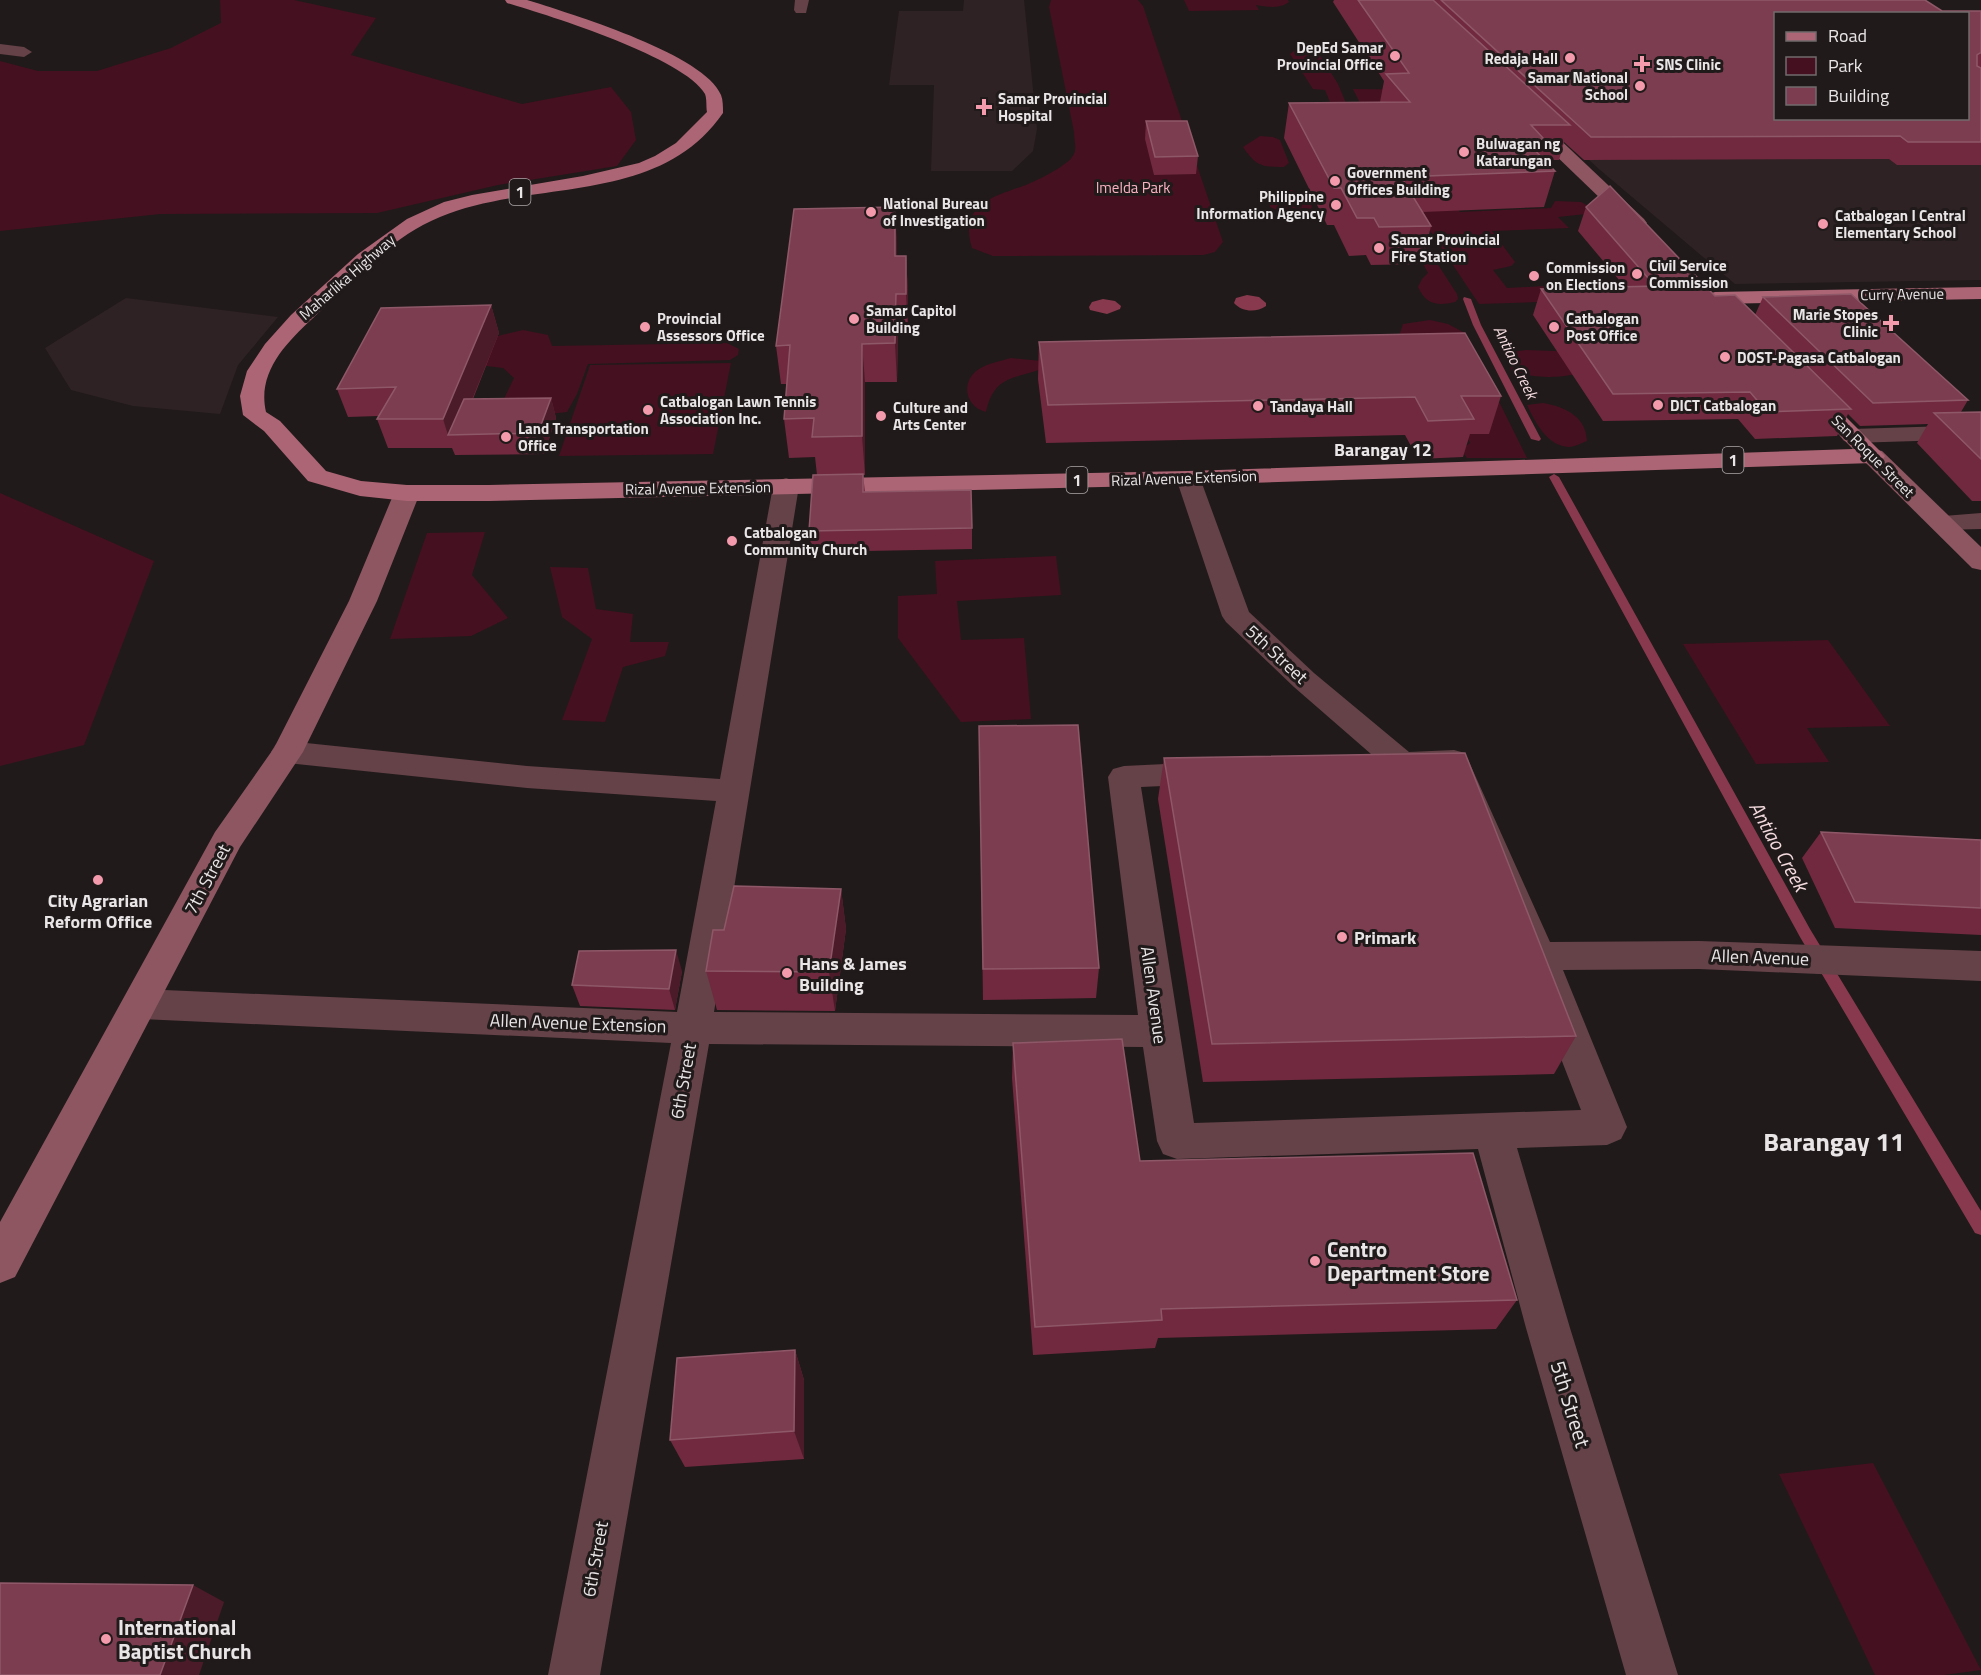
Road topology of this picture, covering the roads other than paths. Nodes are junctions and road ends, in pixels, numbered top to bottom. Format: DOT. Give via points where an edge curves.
graph roads {
  1 [pos="512,0"];
  2 [pos="0,49"];
  3 [pos="24,52"];
  4 [pos="1516,108"];
  5 [pos="1646,232"];
  6 [pos="1981,293"];
  7 [pos="1739,322"];
  8 [pos="1796,379"];
  9 [pos="1981,432"];
  10 [pos="1852,436"];
  11 [pos="1873,456"];
  12 [pos="317,476"];
  13 [pos="1188,478"];
  14 [pos="786,486"];
  15 [pos="407,493"];
  16 [pos="1981,521"];
  17 [pos="1940,522"];
  18 [pos="1981,562"];
  19 [pos="286,752"];
  20 [pos="1402,763"];
  21 [pos="735,791"];
  22 [pos="1539,956"];
  23 [pos="1981,966"];
  24 [pos="141,1004"];
  25 [pos="693,1028"];
  26 [pos="1159,1030"];
  27 [pos="1493,1132"];
  28 [pos="0,1263"];
  29 [pos="574,1675"];
  30 [pos="1652,1675"];
  1 -- 12 [label="main road, Maharlika Highway / 1" via="555,12 651,50 699,77 713,95 715,112 687,143 639,170 489,196 432,213 390,238 346,275 282,334 258,372 251,392 255,415 272,426"];
  2 -- 3 [label="street"];
  4 -- 5 [label="street"];
  6 -- 7 [label="main road, Curry Avenue" via="1710,294"];
  8 -- 10 [label="main road, San Roque Street"];
  9 -- 10 [label="street"];
  10 -- 11 [label="main road, San Roque Street"];
  11 -- 13 [label="main road, Rizal Avenue Extension / 1"];
  11 -- 17 [label="street, San Roque Street"];
  12 -- 15 [label="main road, Rizal Avenue Extension / 1" via="360,488"];
  13 -- 14 [label="main road, Rizal Avenue Extension / 1"];
  13 -- 20 [label="street, 5th Street" via="1236,616"];
  14 -- 15 [label="main road, Rizal Avenue Extension / 1"];
  14 -- 21 [label="street, 6th Street"];
  15 -- 19 [label="street, 7th Street" via="363,601"];
  16 -- 17 [label="street"];
  17 -- 18 [label="street, San Roque Street"];
  19 -- 21 [label="street" via="527,777"];
  19 -- 24 [label="street, 7th Street" via="227,841"];
  20 -- 22 [label="street, Allen Avenue" via="1455,761"];
  20 -- 26 [label="street, Allen Avenue" via="1125,777"];
  21 -- 25 [label="street, 6th Street"];
  22 -- 23 [label="street, Allen Avenue" via="1790,957"];
  22 -- 27 [label="street, Allen Avenue" via="1607,1127"];
  24 -- 25 [label="street, Allen Avenue Extension"];
  24 -- 28 [label="street, 7th Street"];
  25 -- 26 [label="street, Allen Avenue Extension"];
  25 -- 29 [label="street, 6th Street"];
  26 -- 27 [label="street, Allen Avenue" via="1177,1141"];
  27 -- 30 [label="street, 5th Street"];
}
